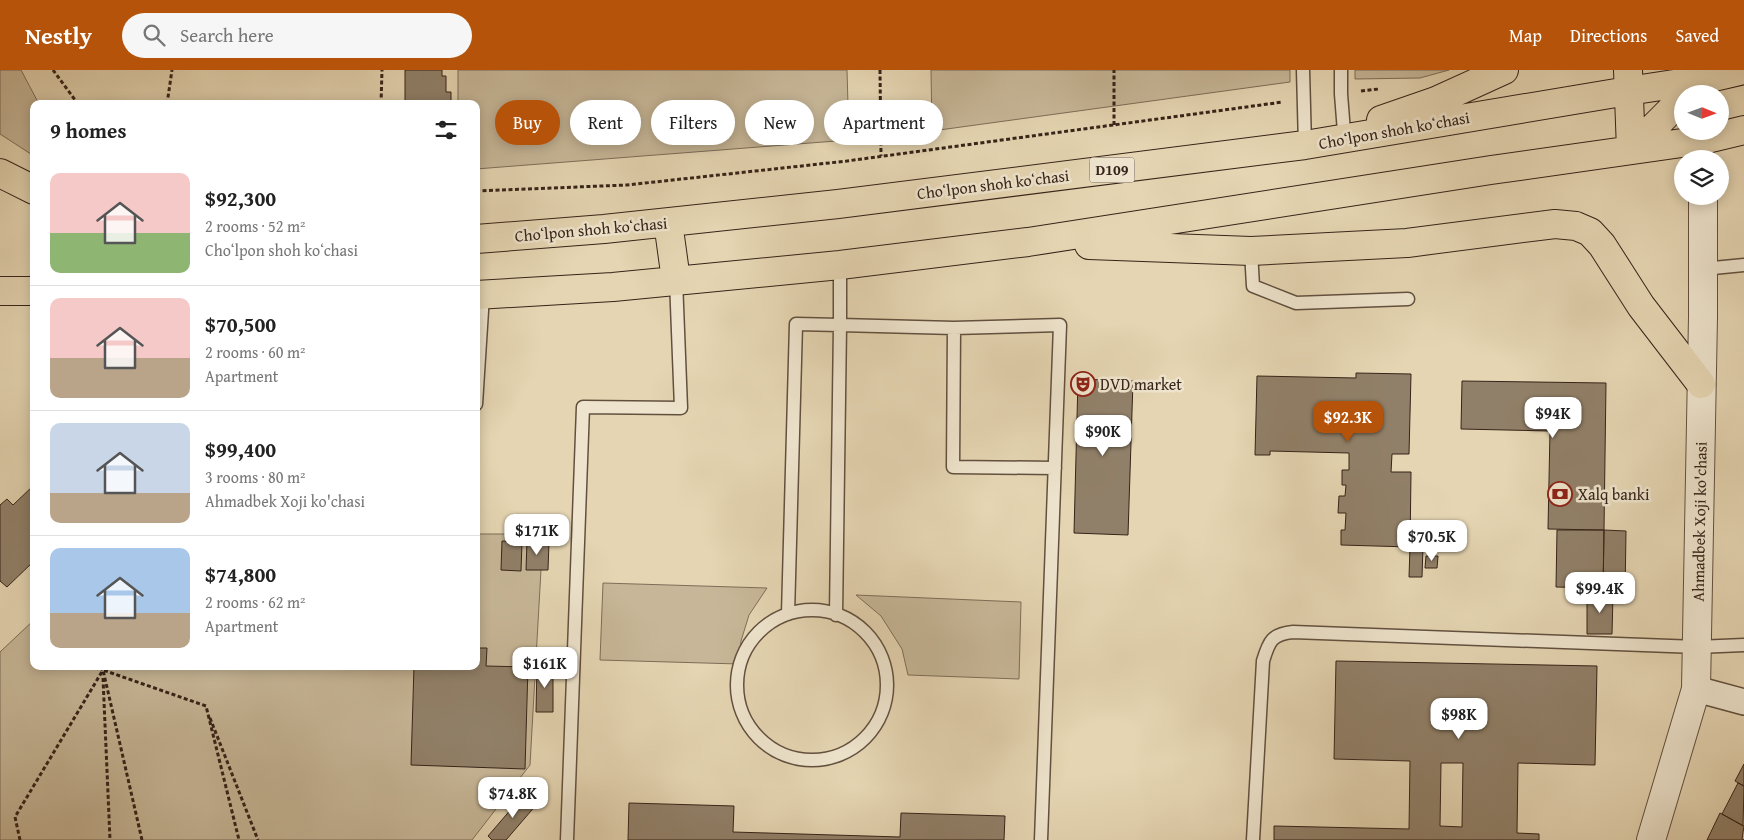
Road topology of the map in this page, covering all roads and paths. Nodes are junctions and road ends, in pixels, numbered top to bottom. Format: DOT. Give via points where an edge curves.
graph roads {
  1 [pos="53,70"];
  2 [pos="172,70"];
  3 [pos="382,70"];
  4 [pos="880,70"];
  5 [pos="1114,70"];
  6 [pos="1303,70"];
  7 [pos="1341,70"];
  8 [pos="1504,70"];
  9 [pos="1744,70"];
  10 [pos="1628,80"];
  11 [pos="1726,85"];
  12 [pos="1382,89"];
  13 [pos="1340,94"];
  14 [pos="1303,99"];
  15 [pos="75,100"];
  16 [pos="168,100"];
  17 [pos="381,100"];
  18 [pos="1674,103"];
  19 [pos="1674,103"];
  20 [pos="1674,124"];
  21 [pos="1674,124"];
  22 [pos="1114,125"];
  23 [pos="1729,125"];
  24 [pos="1744,130"];
  25 [pos="1344,132"];
  26 [pos="1305,146"];
  27 [pos="1631,150"];
  28 [pos="881,156"];
  29 [pos="0,173"];
  30 [pos="30,188"];
  31 [pos="480,190"];
  32 [pos="1703,205"];
  33 [pos="668,222"];
  34 [pos="480,239"];
  35 [pos="1028,242"];
  36 [pos="1251,251"];
  37 [pos="840,265"];
  38 [pos="1744,265"];
  39 [pos="1703,269"];
  40 [pos="676,280"];
  41 [pos="30,291"];
  42 [pos="0,292"];
  43 [pos="480,295"];
  44 [pos="1408,300"];
  45 [pos="840,325"];
  46 [pos="954,328"];
  47 [pos="1702,384"];
  48 [pos="1055,468"];
  49 [pos="788,614"];
  50 [pos="836,614"];
  51 [pos="1744,645"];
  52 [pos="1697,647"];
  53 [pos="103,670"];
  54 [pos="1696,689"];
  55 [pos="1744,702"];
  56 [pos="206,706"];
  57 [pos="20,840"];
  58 [pos="110,840"];
  59 [pos="142,840"];
  60 [pos="239,840"];
  61 [pos="258,840"];
  62 [pos="567,840"];
  63 [pos="1041,840"];
  64 [pos="1253,840"];
  65 [pos="1651,840"];
  1 -- 15 [label="path"];
  2 -- 16 [label="path"];
  3 -- 17 [label="path"];
  4 -- 28 [label="path"];
  5 -- 22 [label="path"];
  6 -- 14 [label="lane"];
  7 -- 13 [label="lane"];
  8 -- 25 [label="main road" via="1436,101"];
  9 -- 11 [label="main road, Choʻlpon shoh koʻchasi / D109"];
  10 -- 18 [label="main road, Choʻlpon shoh koʻchasi / D109"];
  10 -- 19 [label="main road"];
  10 -- 26 [label="main road, Choʻlpon shoh koʻchasi / D109"];
  10 -- 27 [label="main road"];
  12 -- 13 [label="path"];
  13 -- 25 [label="lane"];
  14 -- 22 [label="path"];
  14 -- 26 [label="lane"];
  20 -- 27 [label="main road, Choʻlpon shoh koʻchasi / D109"];
  21 -- 27 [label="main road"];
  22 -- 28 [label="path"];
  23 -- 24 [label="main road, Choʻlpon shoh koʻchasi / D109"];
  25 -- 26 [label="main road"];
  26 -- 33 [label="main road, Choʻlpon shoh koʻchasi / D109"];
  27 -- 35 [label="main road, Choʻlpon shoh koʻchasi / D109"];
  28 -- 31 [label="path" via="627,186"];
  29 -- 30 [label="main road"];
  32 -- 39 [label="street, Ahmadbek Xoji ko'chasi"];
  33 -- 34 [label="main road, Choʻlpon shoh koʻchasi / D109"];
  33 -- 40 [label="main road"];
  35 -- 36 [label="main road"];
  35 -- 37 [label="main road, Choʻlpon shoh koʻchasi / D109"];
  36 -- 44 [label="lane" via="1253,286 1296,303"];
  36 -- 47 [label="main road" via="1407,243 1555,224 1576,226 1590,232 1602,245 1641,306"];
  37 -- 40 [label="main road, Choʻlpon shoh koʻchasi / D109"];
  37 -- 45 [label="lane"];
  38 -- 39 [label="lane"];
  39 -- 47 [label="street, Ahmadbek Xoji ko'chasi"];
  40 -- 43 [label="main road, Choʻlpon shoh koʻchasi / D109"];
  40 -- 62 [label="lane" via="681,408 583,407"];
  41 -- 42 [label="main road"];
  45 -- 46 [label="lane"];
  45 -- 49 [label="lane" via="796,324"];
  45 -- 50 [label="lane"];
  46 -- 48 [label="lane" via="953,467"];
  46 -- 48 [label="lane" via="1060,325"];
  47 -- 52 [label="street, Ahmadbek Xoji ko'chasi"];
  48 -- 63 [label="lane"];
  49 -- 50 [label="lane" via="800,610 826,610"];
  49 -- 50 [label="lane" via="776,618 755,635 742,658 737,683 740,706 750,728 767,745 787,756 810,760 834,757 855,746 872,730 883,709 887,686 883,660 870,637 851,620"];
  51 -- 52 [label="lane"];
  52 -- 54 [label="street, Ahmadbek Xoji ko'chasi"];
  52 -- 64 [label="lane" via="1281,634 1273,638 1263,661"];
  53 -- 56 [label="path"];
  53 -- 57 [label="path" via="15,817"];
  53 -- 58 [label="path"];
  53 -- 59 [label="path"];
  54 -- 55 [label="street"];
  54 -- 65 [label="street, Ahmadbek Xoji ko'chasi"];
  56 -- 60 [label="path"];
  56 -- 61 [label="path"];
}
